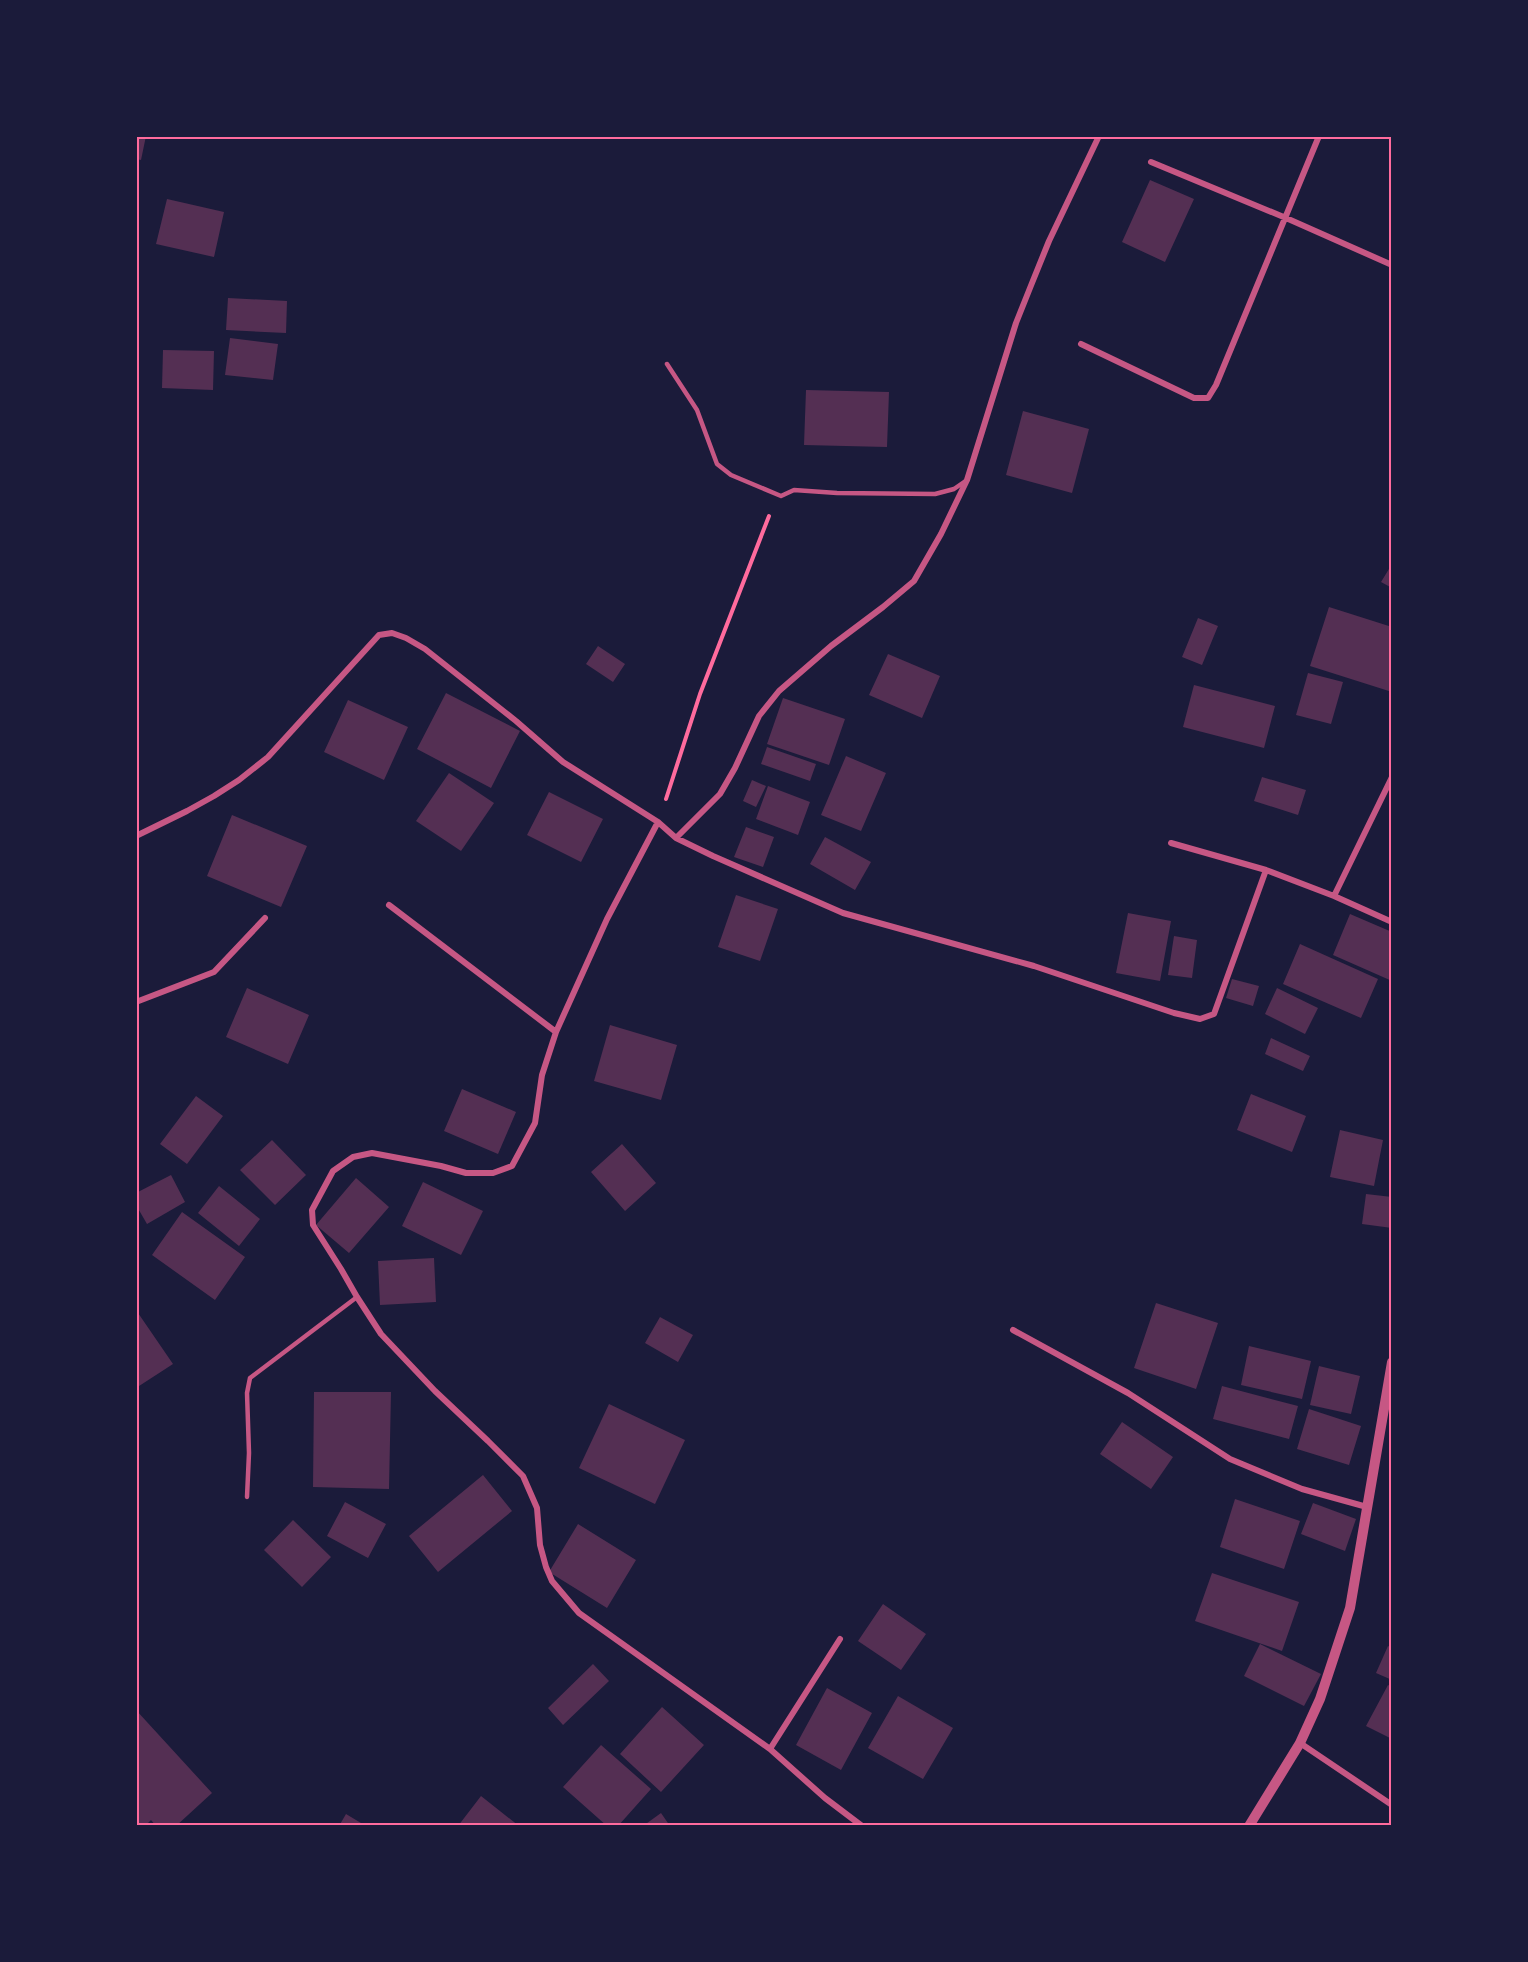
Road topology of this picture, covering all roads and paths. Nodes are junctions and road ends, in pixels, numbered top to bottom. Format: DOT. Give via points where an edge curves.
graph roads {
  1 [pos="1099,136"];
  2 [pos="1319,136"];
  3 [pos="1151,162"];
  4 [pos="1286,218"];
  5 [pos="1392,265"];
  6 [pos="1081,344"];
  7 [pos="667,364"];
  8 [pos="967,480"];
  9 [pos="781,496"];
  10 [pos="1392,777"];
  11 [pos="658,822"];
  12 [pos="136,836"];
  13 [pos="676,838"];
  14 [pos="1171,843"];
  15 [pos="1266,870"];
  16 [pos="1334,896"];
  17 [pos="389,905"];
  18 [pos="265,918"];
  19 [pos="1392,922"];
  20 [pos="136,1002"];
  21 [pos="556,1032"];
  22 [pos="357,1297"];
  23 [pos="1013,1330"];
  24 [pos="1392,1362"];
  25 [pos="247,1497"];
  26 [pos="1368,1507"];
  27 [pos="840,1639"];
  28 [pos="1300,1743"];
  29 [pos="770,1749"];
  30 [pos="1392,1805"];
  31 [pos="862,1826"];
  32 [pos="1249,1826"];
  1 -- 8 [label="street" via="1049,241 1016,323"];
  2 -- 4 [label="street"];
  3 -- 4 [label="street"];
  4 -- 5 [label="street"];
  4 -- 6 [label="street" via="1208,398 1194,398"];
  7 -- 9 [label="lane" via="697,410 717,464 731,475"];
  8 -- 9 [label="lane" via="954,489 935,494 794,490"];
  8 -- 13 [label="street" via="914,580 779,691 759,716 720,794"];
  9 -- 11 [label="path" via="764,527 732,609"];
  10 -- 16 [label="street"];
  11 -- 12 [label="street" via="563,762 434,656 392,633 379,635 268,756 239,780"];
  11 -- 13 [label="street"];
  11 -- 21 [label="street" via="607,919"];
  13 -- 15 [label="street" via="843,913 1034,966 1174,1014 1200,1019 1214,1014"];
  14 -- 15 [label="street"];
  15 -- 16 [label="street"];
  16 -- 19 [label="street"];
  17 -- 21 [label="street"];
  18 -- 20 [label="street" via="214,972"];
  21 -- 22 [label="street" via="542,1075 535,1123 512,1166 493,1173 466,1173 372,1153 353,1157 333,1171 312,1210 313,1225"];
  22 -- 25 [label="lane" via="250,1378"];
  22 -- 29 [label="street" via="381,1334 523,1476 537,1508 546,1567 563,1596 579,1613"];
  23 -- 26 [label="street" via="1128,1394 1230,1459 1302,1489"];
  24 -- 26 [label="street"];
  26 -- 28 [label="street" via="1350,1608 1320,1699"];
  27 -- 29 [label="street"];
  28 -- 30 [label="street"];
  28 -- 32 [label="street"];
  29 -- 31 [label="street"];
}
